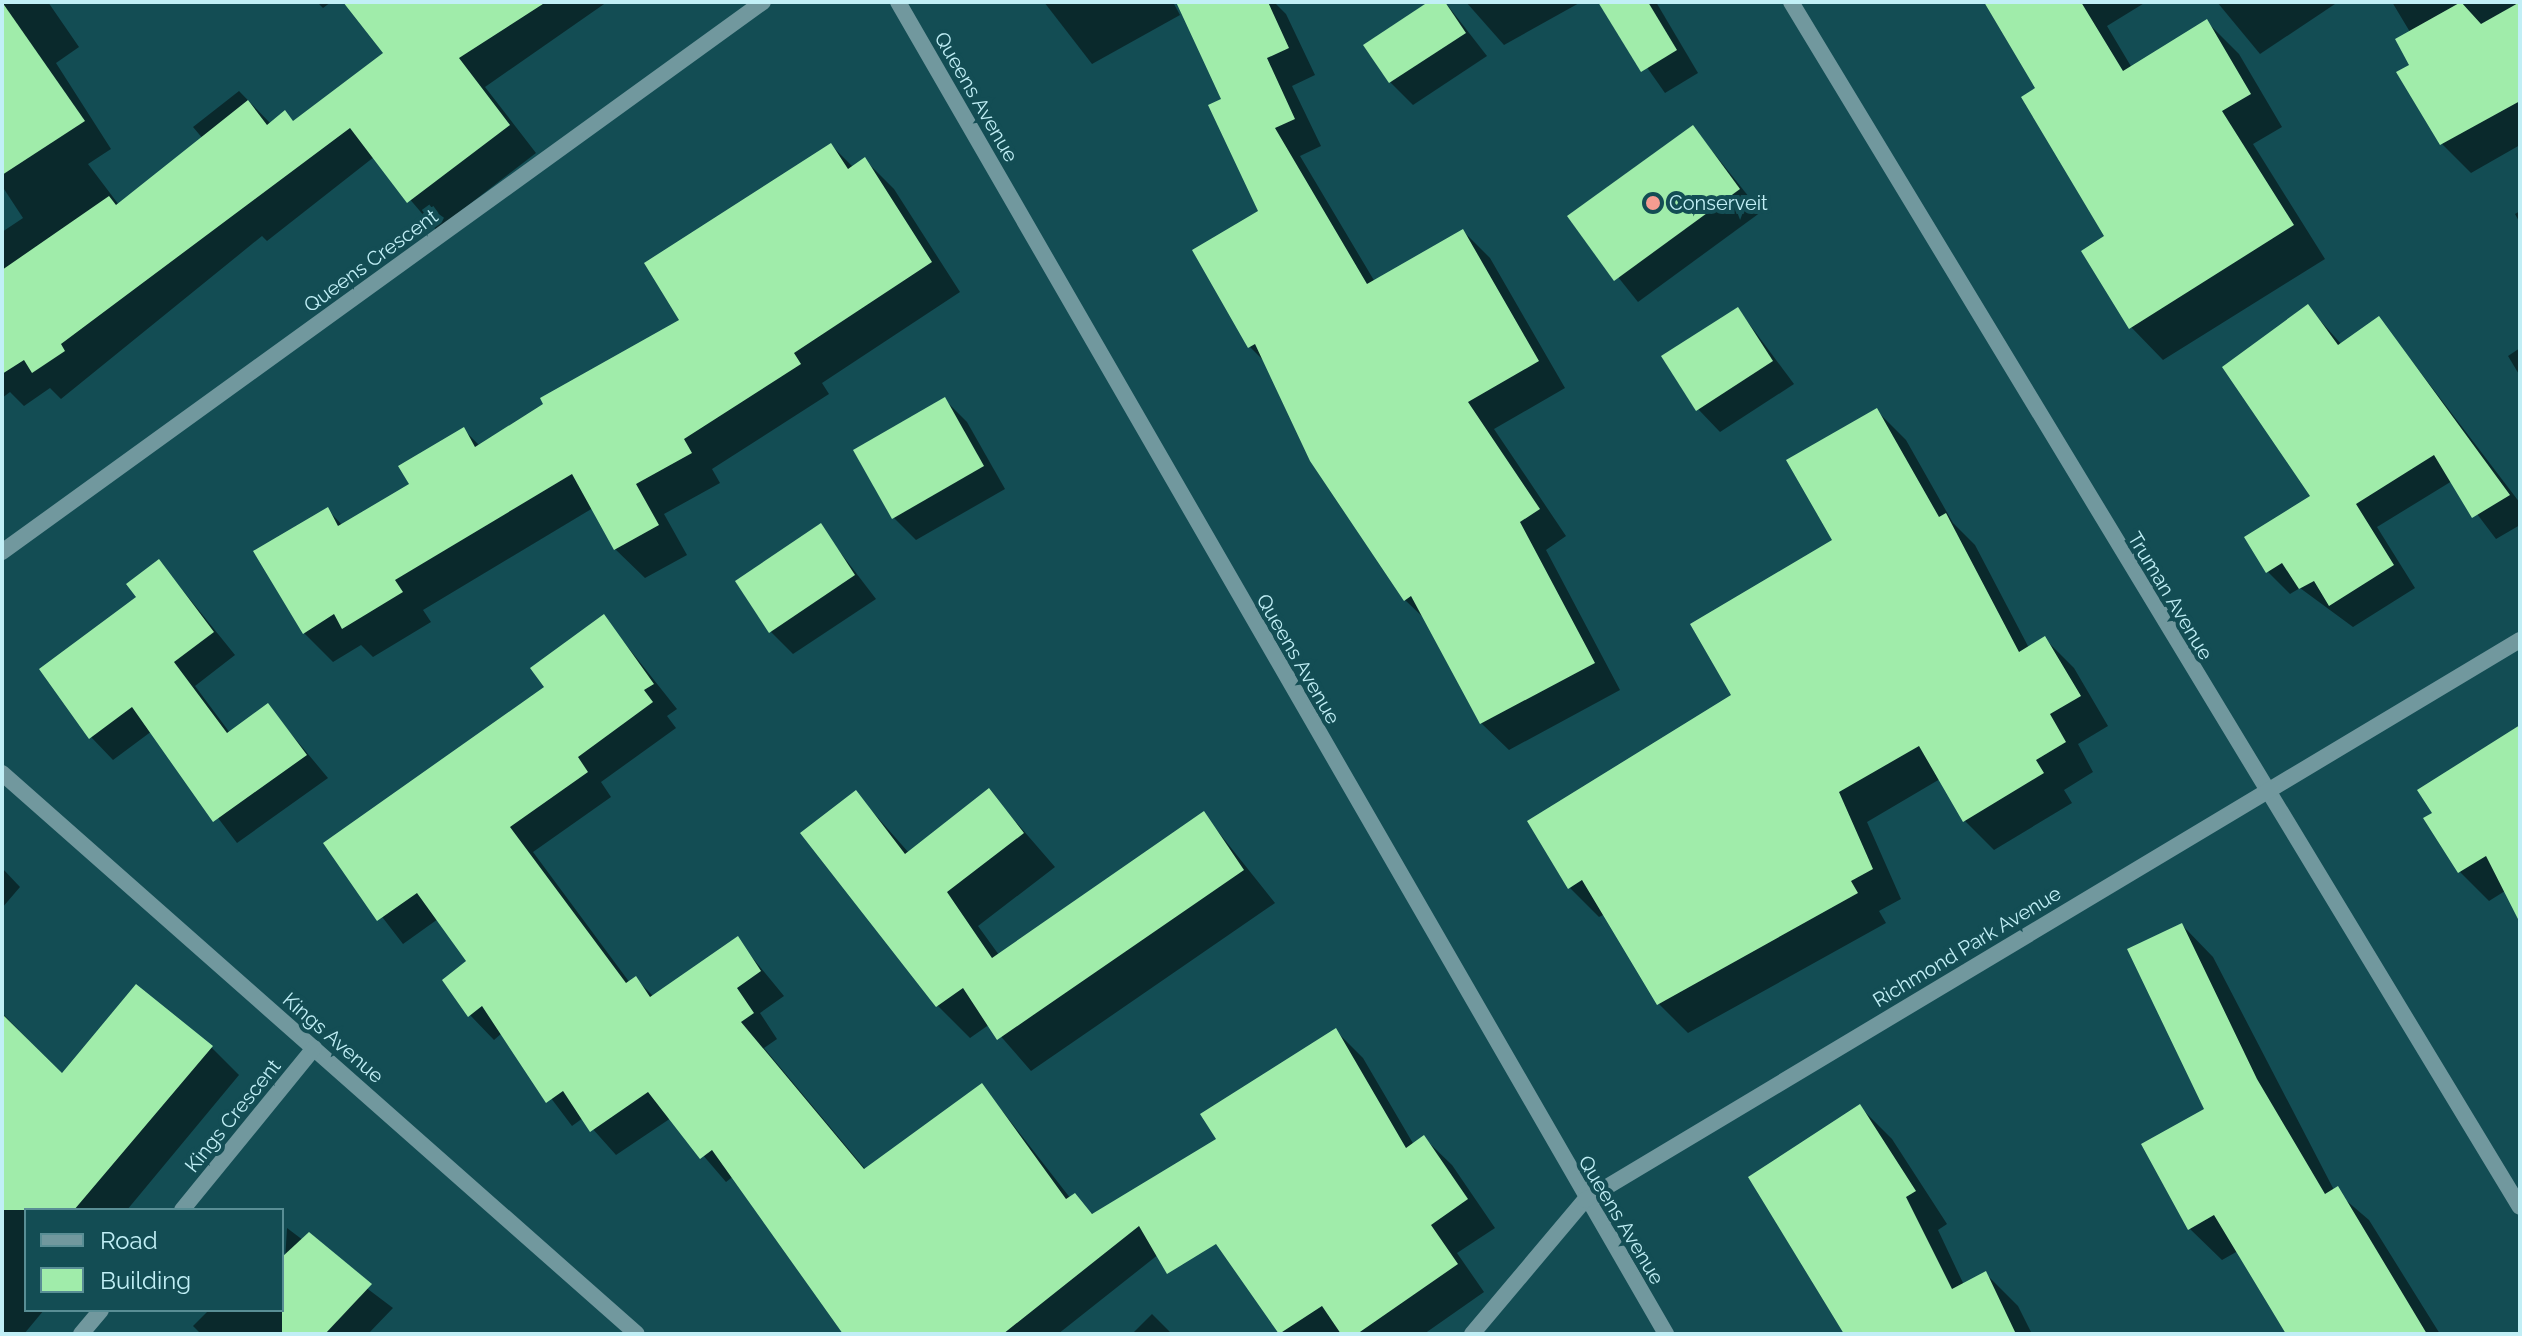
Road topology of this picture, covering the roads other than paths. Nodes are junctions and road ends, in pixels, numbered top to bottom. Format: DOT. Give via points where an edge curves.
graph roads {
  1 [pos="763,2"];
  2 [pos="898,2"];
  3 [pos="1791,2"];
  4 [pos="2,552"];
  5 [pos="2520,640"];
  6 [pos="2,773"];
  7 [pos="2264,792"];
  8 [pos="314,1048"];
  9 [pos="1585,1200"];
  10 [pos="2520,1207"];
  11 [pos="184,1208"];
  12 [pos="99,1312"];
  13 [pos="81,1334"];
  14 [pos="637,1334"];
  15 [pos="1472,1334"];
  16 [pos="1666,1334"];
  1 -- 4 [label="street, Queens Crescent"];
  2 -- 9 [label="street, Queens Avenue"];
  3 -- 7 [label="street, Truman Avenue"];
  5 -- 7 [label="street, Richmond Park Avenue"];
  6 -- 8 [label="street, Kings Avenue"];
  7 -- 9 [label="street, Richmond Park Avenue"];
  7 -- 10 [label="street, Truman Avenue"];
  8 -- 11 [label="street, Kings Crescent"];
  8 -- 14 [label="street, Kings Avenue"];
  9 -- 15 [label="street, Richmond Park Avenue"];
  9 -- 16 [label="street, Queens Avenue"];
  12 -- 13 [label="street"];
}
